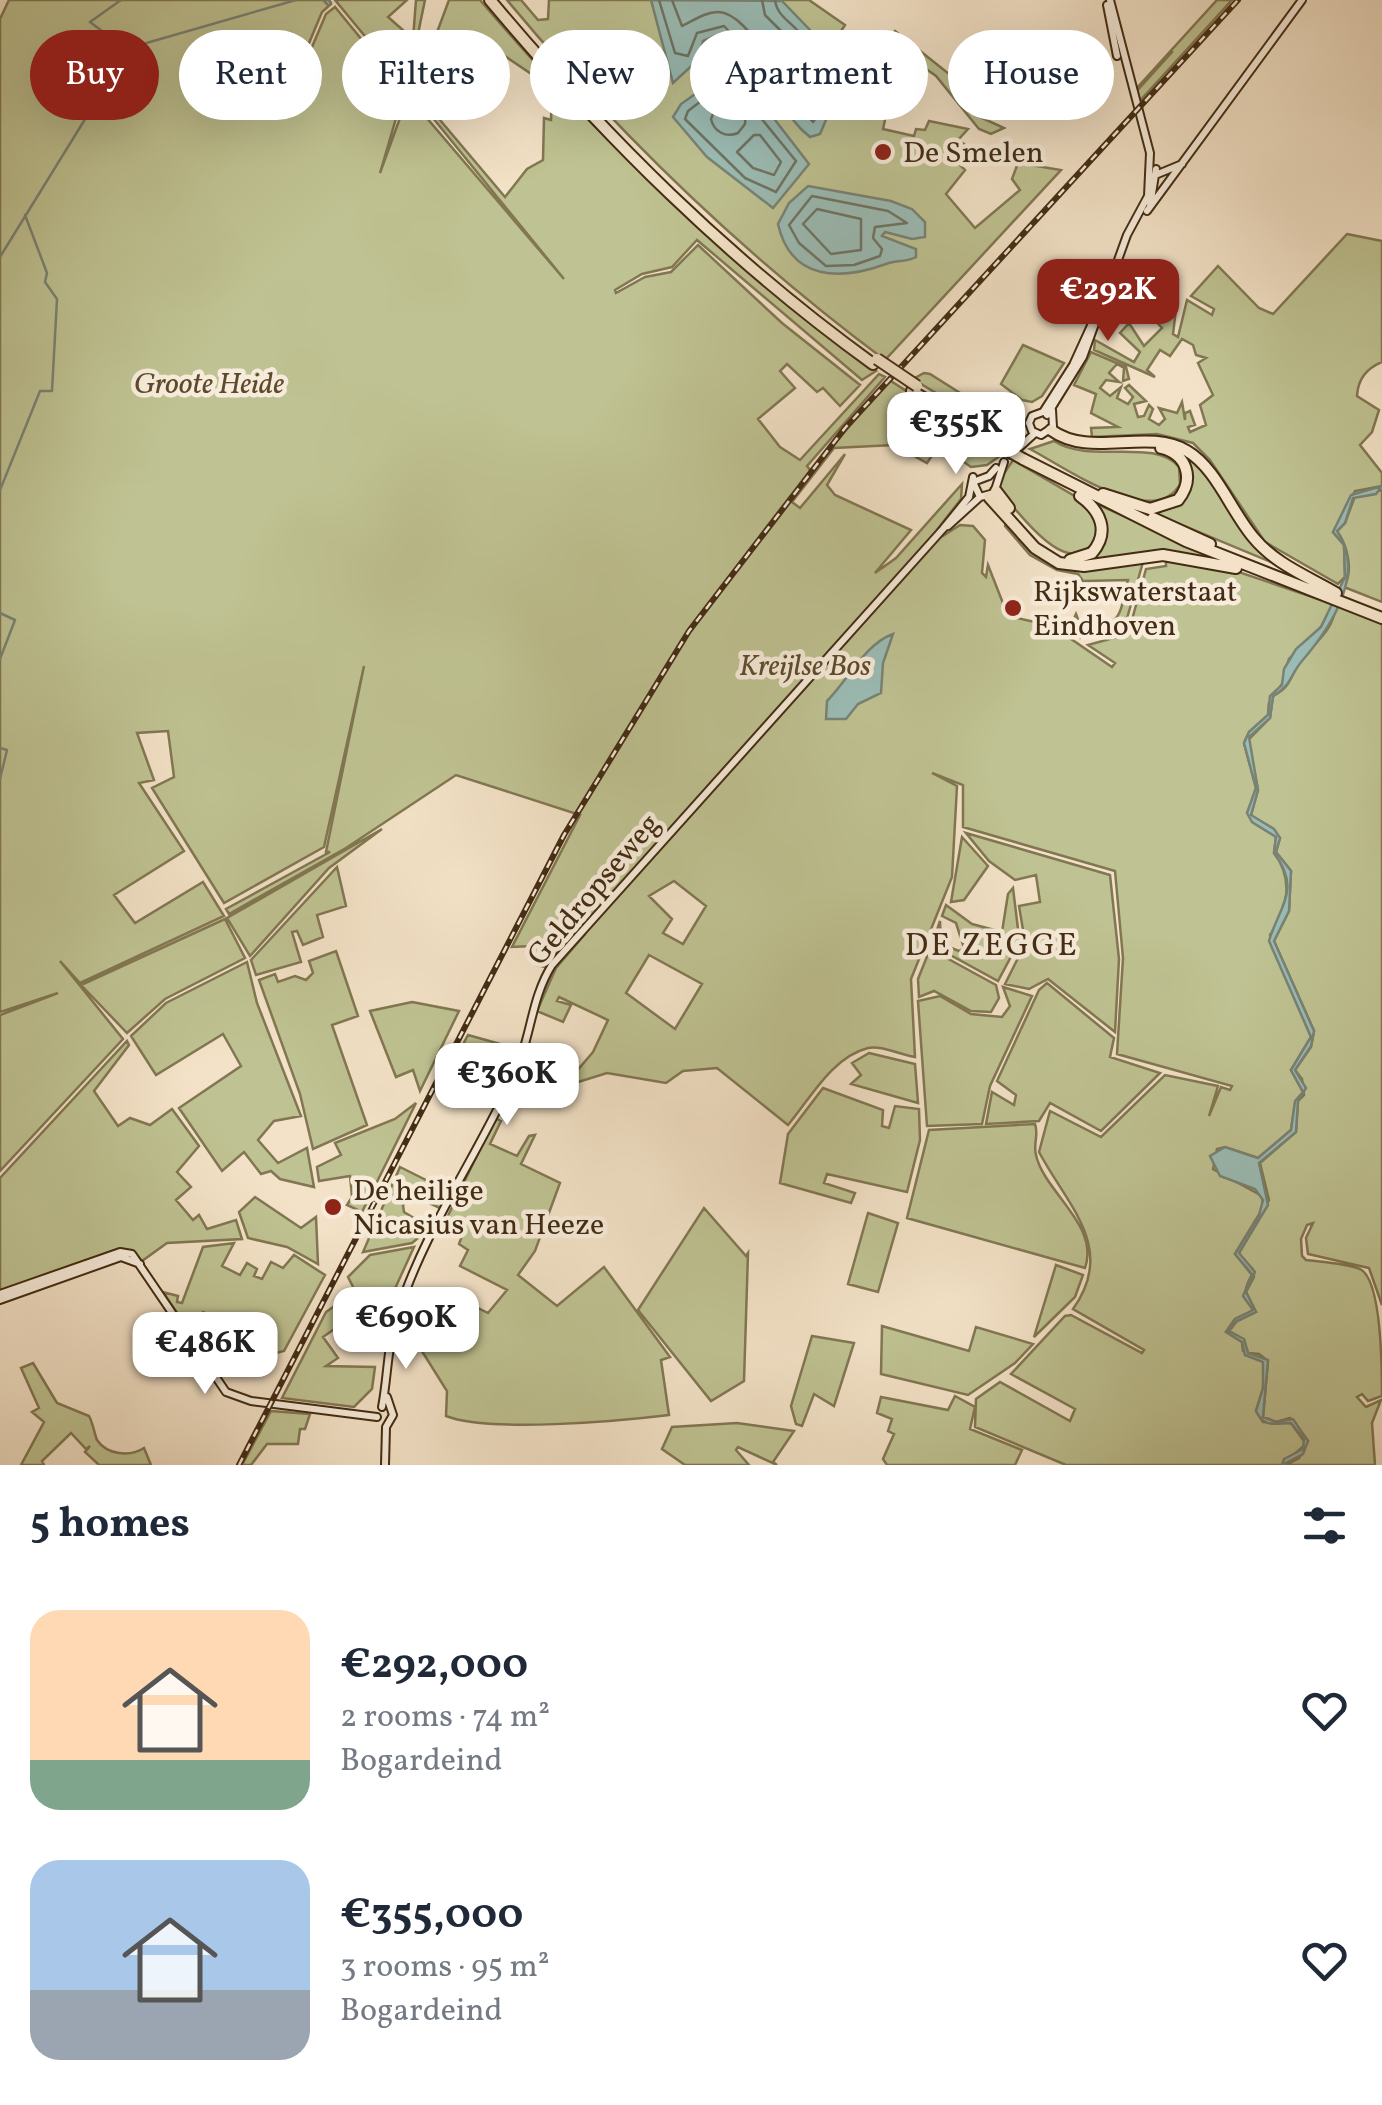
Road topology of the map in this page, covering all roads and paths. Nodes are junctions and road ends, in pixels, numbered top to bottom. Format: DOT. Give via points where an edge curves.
graph roads {
  1 [pos="482,0"];
  2 [pos="490,0"];
  3 [pos="498,0"];
  4 [pos="1110,0"];
  5 [pos="1302,0"];
  6 [pos="523,40"];
  7 [pos="1184,163"];
  8 [pos="1154,176"];
  9 [pos="1147,211"];
  10 [pos="1125,246"];
  11 [pos="875,361"];
  12 [pos="1043,424"];
  13 [pos="1024,450"];
  14 [pos="1004,462"];
  15 [pos="1046,472"];
  16 [pos="989,489"];
  17 [pos="1103,494"];
  18 [pos="943,530"];
  19 [pos="1290,582"];
  20 [pos="1337,597"];
  21 [pos="1382,614"];
  22 [pos="0,1297"];
  23 [pos="382,1414"];
  24 [pos="384,1465"];
  1 -- 6 [label="highway"];
  2 -- 6 [label="highway"];
  3 -- 11 [label="highway" via="669,188"];
  4 -- 8 [label="main road" via="1110,31"];
  5 -- 7 [label="main road"];
  6 -- 11 [label="highway" via="678,204 784,298"];
  7 -- 8 [label="main road"];
  7 -- 9 [label="main road"];
  8 -- 9 [label="main road"];
  8 -- 10 [label="main road"];
  9 -- 10 [label="main road"];
  10 -- 12 [label="main road"];
  11 -- 13 [label="highway, bridge" via="1004,445"];
  12 -- 12 [label="main road" via="1028,418"];
  12 -- 13 [label="main road"];
  12 -- 17 [label="highway" via="1083,449 1164,449 1186,466 1186,490 1163,508"];
  12 -- 20 [label="highway" via="1082,442 1164,443 1185,450 1264,549"];
  13 -- 14 [label="main road"];
  13 -- 15 [label="highway"];
  13 -- 17 [label="highway"];
  14 -- 16 [label="main road"];
  14 -- 16 [label="main road"];
  15 -- 16 [label="highway" via="1100,517 1102,538 1089,556 1070,560 1049,552"];
  15 -- 19 [label="highway" via="1186,541"];
  16 -- 16 [label="main road" via="973,479"];
  16 -- 18 [label="main road"];
  16 -- 18 [label="main road"];
  16 -- 19 [label="highway" via="1035,548 1065,564 1172,556"];
  17 -- 20 [label="highway"];
  18 -- 23 [label="main road, Geldropseweg" via="552,965 515,1072 409,1285 389,1346"];
  19 -- 20 [label="highway"];
  20 -- 21 [label="highway"];
  22 -- 23 [label="main road" via="120,1258 140,1265 220,1387 242,1399"];
  23 -- 24 [label="main road, Geldropseweg"];
}
